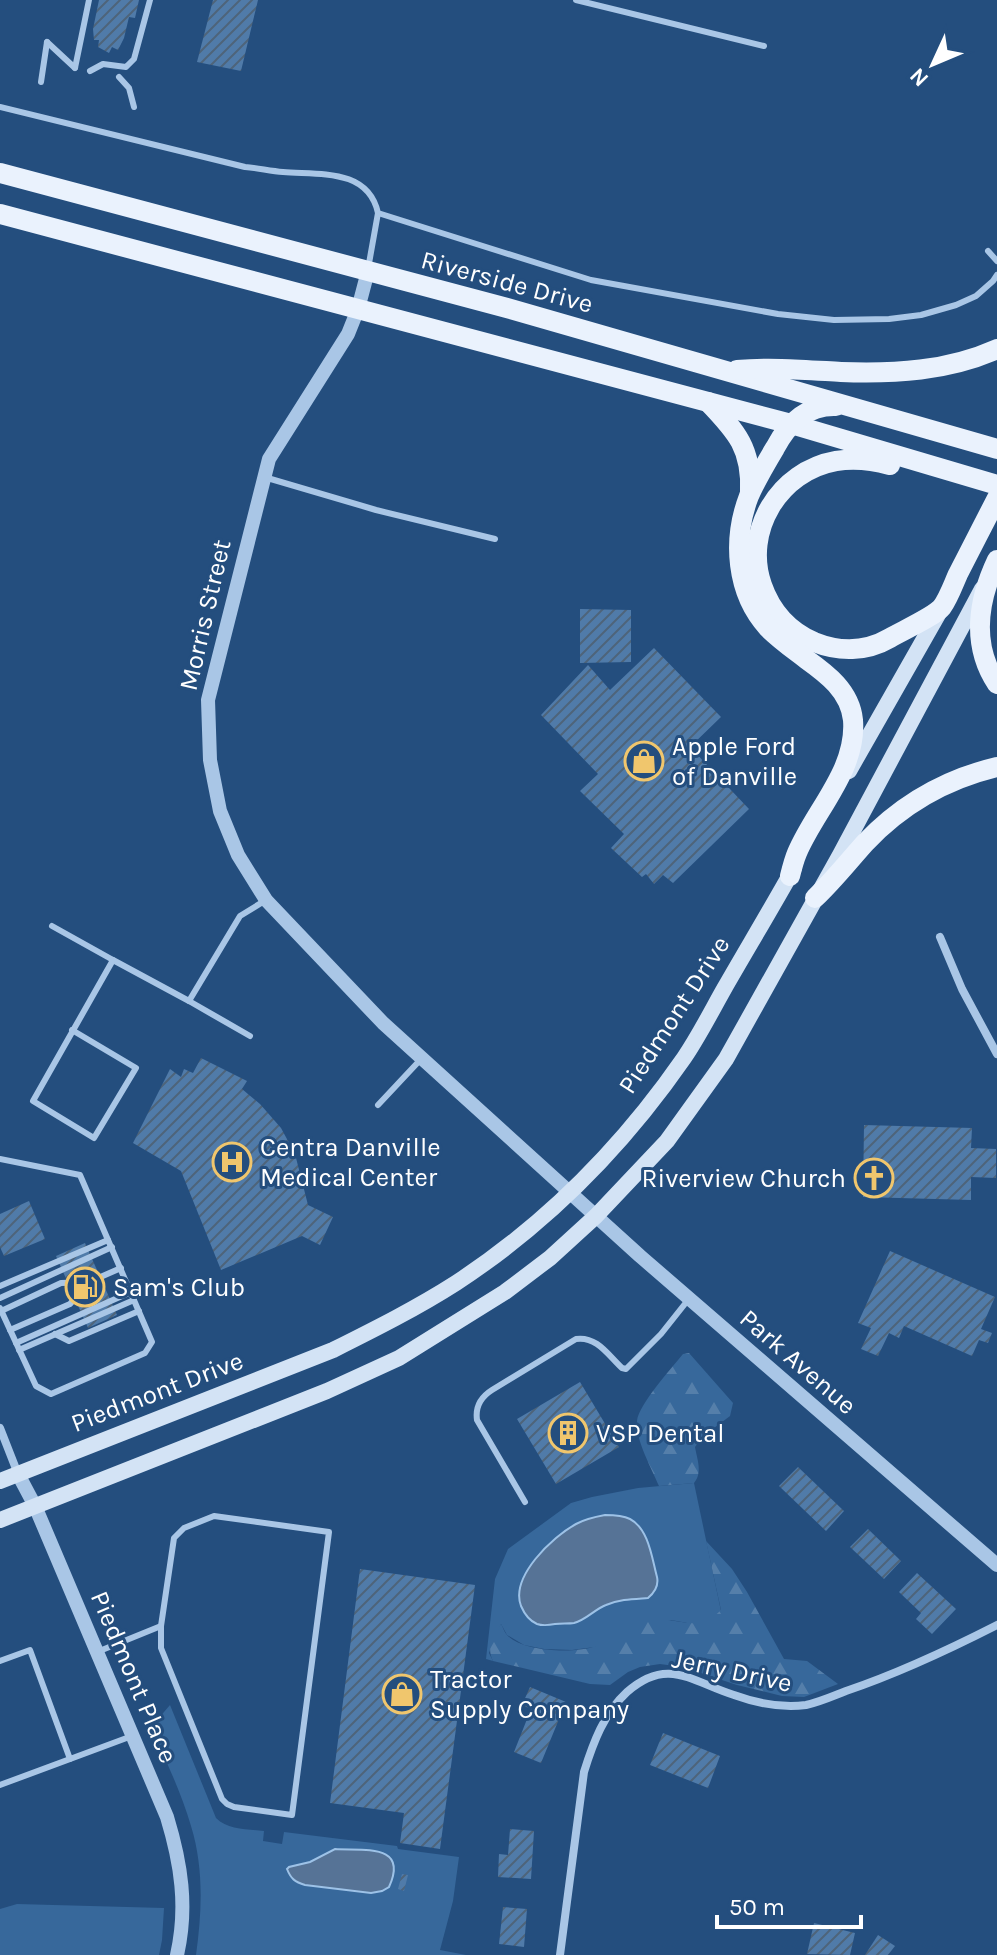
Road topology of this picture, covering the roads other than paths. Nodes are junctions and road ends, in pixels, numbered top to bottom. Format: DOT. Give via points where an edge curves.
graph roads {
  1 [pos="89,0"];
  2 [pos="150,0"];
  3 [pos="576,0"];
  4 [pos="764,46"];
  5 [pos="90,71"];
  6 [pos="119,77"];
  7 [pos="41,82"];
  8 [pos="0,107"];
  9 [pos="134,107"];
  10 [pos="0,173"];
  11 [pos="378,213"];
  12 [pos="0,214"];
  13 [pos="988,251"];
  14 [pos="997,261"];
  15 [pos="368,271"];
  16 [pos="997,275"];
  17 [pos="358,309"];
  18 [pos="997,349"];
  19 [pos="725,372"];
  20 [pos="708,402"];
  21 [pos="844,406"];
  22 [pos="791,424"];
  23 [pos="992,448"];
  24 [pos="938,466"];
  25 [pos="264,477"];
  26 [pos="988,482"];
  27 [pos="749,495"];
  28 [pos="997,498"];
  29 [pos="495,539"];
  30 [pos="996,562"];
  31 [pos="941,609"];
  32 [pos="997,684"];
  33 [pos="997,767"];
  34 [pos="790,876"];
  35 [pos="815,898"];
  36 [pos="266,900"];
  37 [pos="52,926"];
  38 [pos="940,937"];
  39 [pos="113,960"];
  40 [pos="189,1001"];
  41 [pos="72,1030"];
  42 [pos="250,1036"];
  43 [pos="997,1054"];
  44 [pos="422,1058"];
  45 [pos="378,1105"];
  46 [pos="0,1159"];
  47 [pos="570,1192"];
  48 [pos="596,1216"];
  49 [pos="110,1243"];
  50 [pos="121,1268"];
  51 [pos="89,1282"];
  52 [pos="0,1286"];
  53 [pos="131,1292"];
  54 [pos="0,1298"];
  55 [pos="689,1299"];
  56 [pos="134,1300"];
  57 [pos="1,1310"];
  58 [pos="139,1311"];
  59 [pos="10,1330"];
  60 [pos="55,1334"];
  61 [pos="18,1346"];
  62 [pos="0,1428"];
  63 [pos="18,1474"];
  64 [pos="0,1481"];
  65 [pos="525,1502"];
  66 [pos="35,1506"];
  67 [pos="0,1520"];
  68 [pos="997,1565"];
  69 [pos="997,1625"];
  70 [pos="161,1626"];
  71 [pos="97,1652"];
  72 [pos="0,1661"];
  73 [pos="133,1736"];
  74 [pos="70,1759"];
  75 [pos="0,1785"];
  76 [pos="177,1955"];
  77 [pos="560,1955"];
  1 -- 7 [label="lane" via="75,68 47,42"];
  2 -- 5 [label="lane" via="134,59 126,67 103,64"];
  3 -- 4 [label="lane"];
  6 -- 9 [label="lane" via="129,88"];
  8 -- 11 [label="lane" via="245,167 326,173 367,190"];
  10 -- 15 [label="main road, Riverside Drive"];
  11 -- 15 [label="lane"];
  11 -- 16 [label="lane" via="591,280 820,319 921,315 976,296"];
  12 -- 17 [label="main road"];
  13 -- 14 [label="lane"];
  15 -- 17 [label="street, Morris Street"];
  15 -- 19 [label="main road, Riverside Drive"];
  17 -- 20 [label="main road"];
  17 -- 25 [label="street, Morris Street" via="341,348 269,459"];
  18 -- 19 [label="main road" via="922,369"];
  19 -- 21 [label="main road, Riverside Drive"];
  20 -- 22 [label="main road"];
  20 -- 27 [label="main road" via="741,441 748,459"];
  21 -- 22 [label="main road" via="812,410"];
  21 -- 23 [label="main road, Riverside Drive"];
  22 -- 24 [label="main road"];
  22 -- 27 [label="main road"];
  24 -- 26 [label="main road"];
  24 -- 31 [label="main road" via="855,459 819,466 776,498 758,534 756,554 766,597 778,615 824,646 868,647"];
  25 -- 29 [label="lane"];
  25 -- 36 [label="street, Morris Street" via="208,700 210,760 220,811 238,855"];
  27 -- 34 [label="main road" via="739,550 745,591 768,627 843,692 853,721 845,765 796,853"];
  28 -- 31 [label="main road, Piedmont Drive"];
  30 -- 32 [label="main road" via="979,626 986,663"];
  30 -- 35 [label="main road"];
  31 -- 34 [label="main road, Piedmont Drive"];
  33 -- 35 [label="main road" via="945,784 888,820"];
  34 -- 47 [label="main road, Piedmont Drive" via="686,1055 649,1106"];
  35 -- 48 [label="main road" via="726,1059 667,1141"];
  36 -- 40 [label="lane" via="240,916"];
  36 -- 44 [label="street, Morris Street"];
  37 -- 39 [label="lane"];
  38 -- 43 [label="street"];
  39 -- 40 [label="lane"];
  39 -- 41 [label="lane"];
  40 -- 42 [label="lane"];
  41 -- 41 [label="lane" via="33,1101 94,1138 136,1068"];
  44 -- 45 [label="lane"];
  44 -- 47 [label="street, Morris Street"];
  46 -- 49 [label="lane" via="80,1175"];
  47 -- 48 [label="street, Park Avenue"];
  47 -- 63 [label="main road, Piedmont Drive" via="454,1285 373,1330 279,1373"];
  48 -- 55 [label="street, Park Avenue"];
  48 -- 66 [label="main road" via="505,1292 399,1358"];
  49 -- 50 [label="lane"];
  49 -- 52 [label="lane"];
  49 -- 54 [label="lane"];
  50 -- 51 [label="lane"];
  50 -- 53 [label="lane"];
  51 -- 57 [label="lane" via="61,1283"];
  51 -- 59 [label="lane" via="70,1304"];
  53 -- 56 [label="lane"];
  53 -- 61 [label="lane"];
  55 -- 65 [label="lane" via="626,1369 593,1341 576,1339 482,1398 477,1420"];
  55 -- 68 [label="street, Park Avenue"];
  56 -- 58 [label="lane"];
  56 -- 60 [label="lane"];
  57 -- 59 [label="lane"];
  58 -- 60 [label="lane" via="69,1341"];
  58 -- 61 [label="lane" via="152,1342 145,1353 51,1394 36,1386"];
  59 -- 61 [label="lane"];
  60 -- 61 [label="lane"];
  62 -- 63 [label="street, Piedmont Place"];
  63 -- 64 [label="main road, Piedmont Drive"];
  63 -- 66 [label="street, Piedmont Place"];
  66 -- 67 [label="main road"];
  66 -- 71 [label="street, Piedmont Place"];
  69 -- 77 [label="street, Jerry Drive" via="889,1676 809,1704 734,1696 686,1676 650,1676 639,1682 607,1716 584,1772"];
  70 -- 70 [label="lane" via="164,1657 222,1799 234,1807 292,1815 329,1532 214,1516 184,1528 172,1544"];
  70 -- 71 [label="lane"];
  71 -- 73 [label="street, Piedmont Place"];
  72 -- 74 [label="lane" via="30,1650"];
  73 -- 74 [label="lane"];
  73 -- 76 [label="street, Piedmont Place" via="177,1850 183,1908"];
  74 -- 75 [label="lane"];
}
